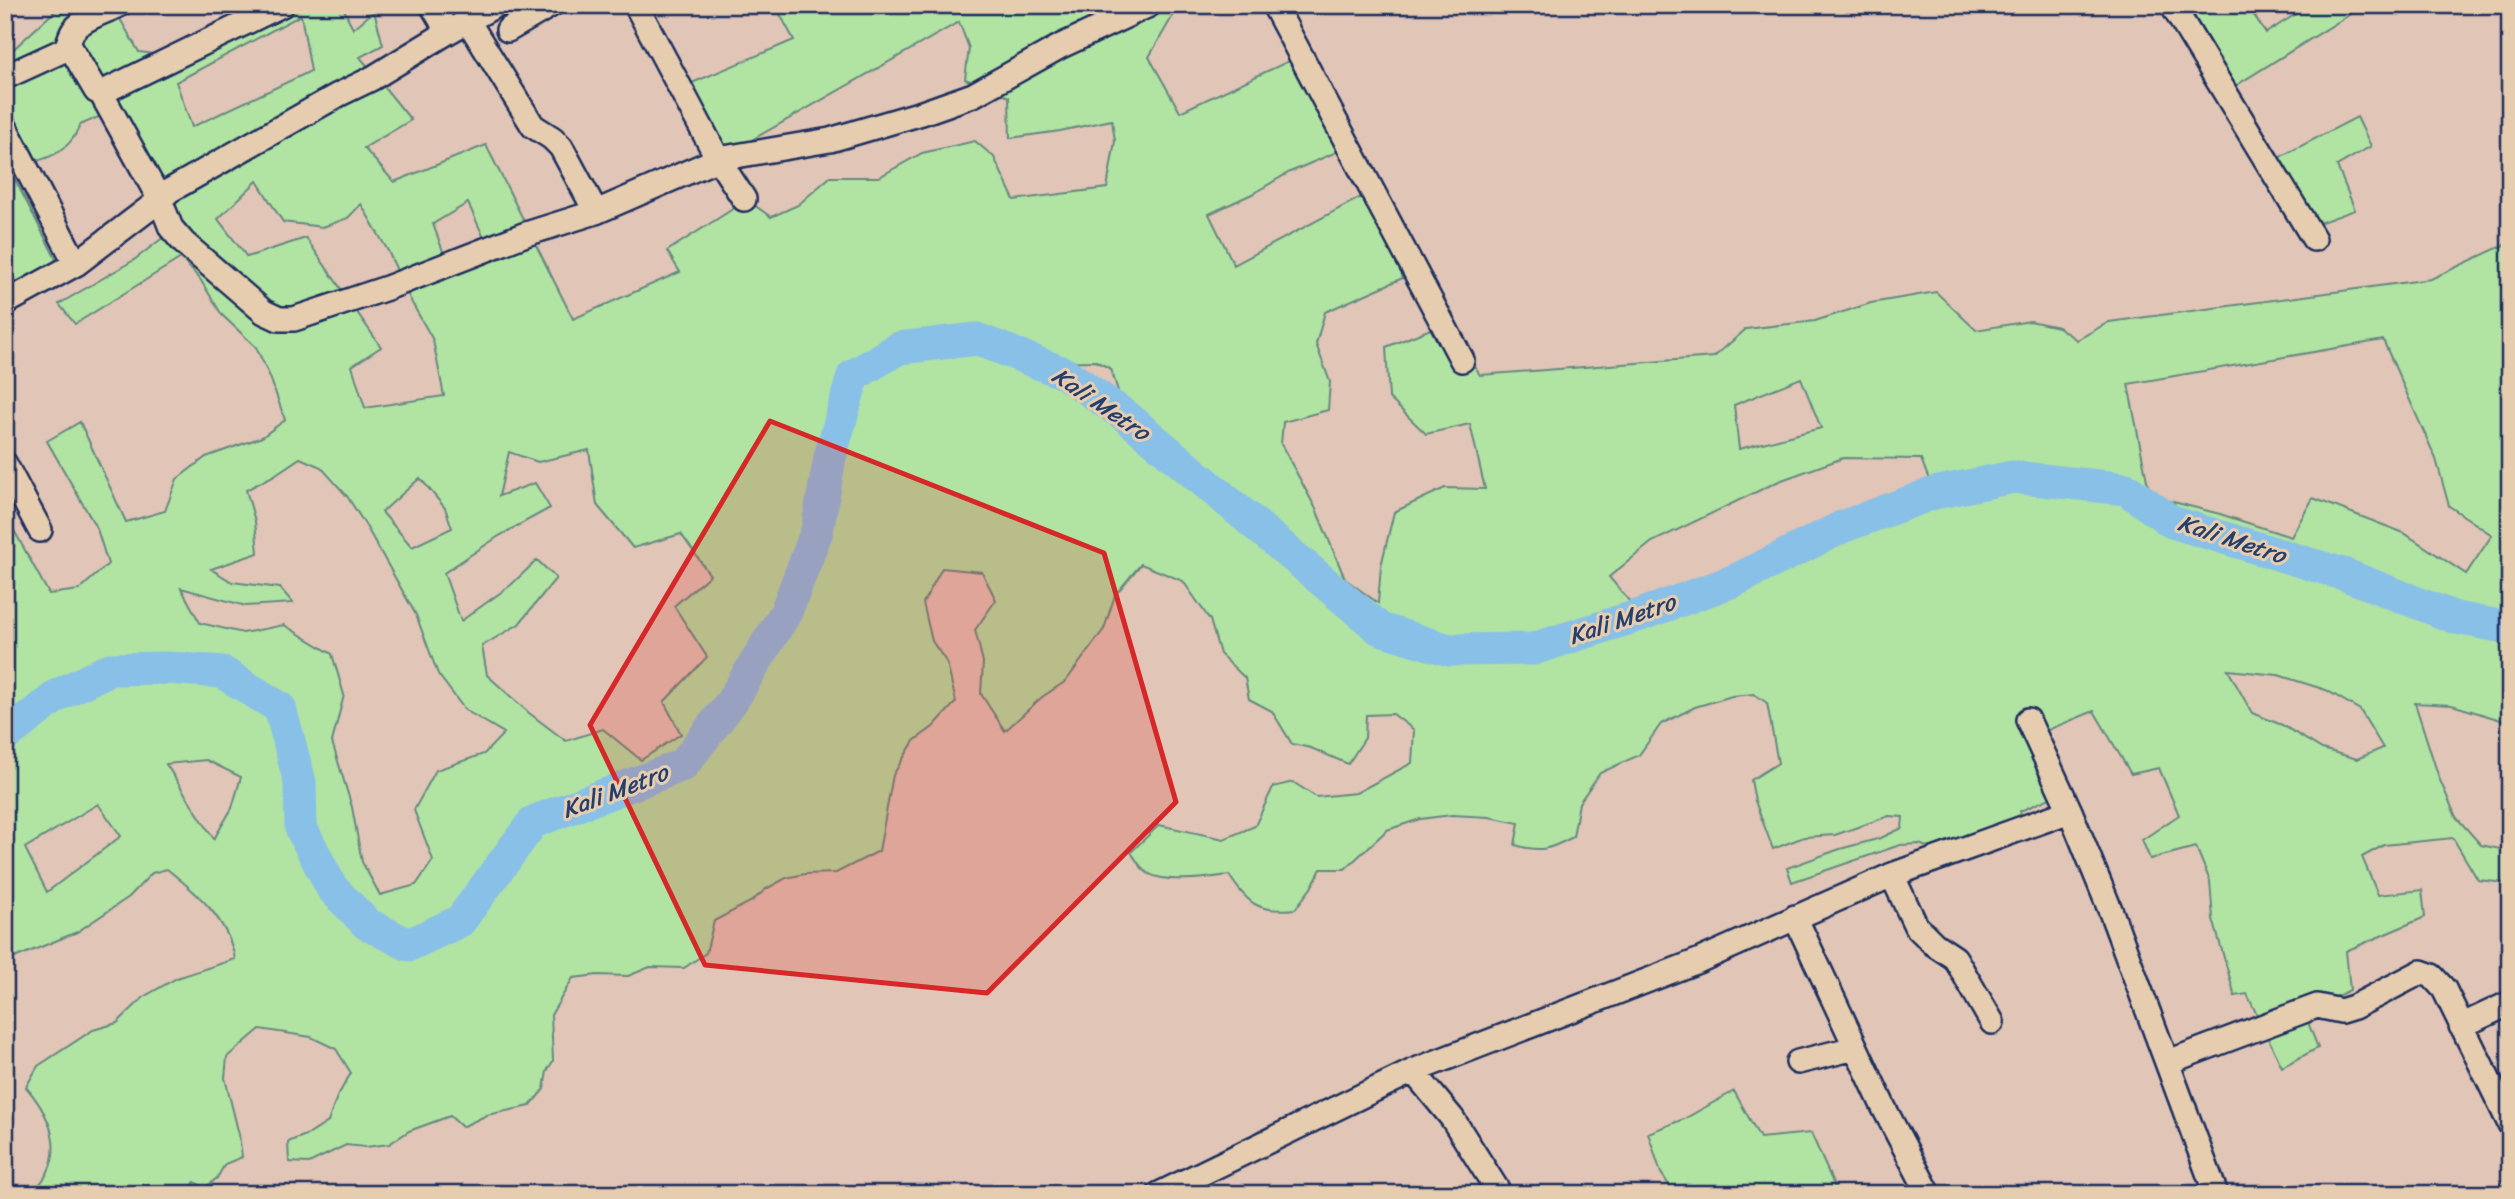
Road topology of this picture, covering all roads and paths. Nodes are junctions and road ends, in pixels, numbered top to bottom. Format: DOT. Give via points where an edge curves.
graph roads {
  1 [pos="119,5"];
  2 [pos="282,5"];
  3 [pos="432,5"];
  4 [pos="496,5"];
  5 [pos="551,5"];
  6 [pos="636,5"];
  7 [pos="1149,5"];
  8 [pos="1274,5"];
  9 [pos="2172,5"];
  10 [pos="458,26"];
  11 [pos="508,30"];
  12 [pos="69,45"];
  13 [pos="5,77"];
  14 [pos="101,93"];
  15 [pos="5,127"];
  16 [pos="718,159"];
  17 [pos="744,199"];
  18 [pos="160,200"];
  19 [pos="596,212"];
  20 [pos="2314,239"];
  21 [pos="76,264"];
  22 [pos="5,303"];
  23 [pos="1462,360"];
  24 [pos="5,464"];
  25 [pos="40,530"];
  26 [pos="2028,720"];
  27 [pos="2070,811"];
  28 [pos="1892,874"];
  29 [pos="1795,917"];
  30 [pos="2510,1003"];
  31 [pos="1992,1022"];
  32 [pos="2461,1026"];
  33 [pos="1856,1048"];
  34 [pos="1798,1062"];
  35 [pos="2168,1062"];
  36 [pos="1413,1071"];
  37 [pos="2510,1124"];
  38 [pos="1159,1194"];
  39 [pos="1500,1194"];
  40 [pos="1929,1194"];
  41 [pos="2216,1194"];
  1 -- 12 [label="street" via="79,25 71,33"];
  2 -- 14 [label="street"];
  3 -- 10 [label="street"];
  4 -- 10 [label="street"];
  5 -- 11 [label="street"];
  6 -- 16 [label="street"];
  7 -- 16 [label="street" via="1061,46 973,95 830,140"];
  8 -- 23 [label="street"];
  9 -- 20 [label="street"];
  10 -- 18 [label="street"];
  10 -- 19 [label="street" via="533,126 561,148"];
  12 -- 13 [label="street"];
  12 -- 14 [label="street"];
  14 -- 18 [label="street"];
  15 -- 21 [label="street"];
  16 -- 17 [label="street"];
  16 -- 19 [label="street"];
  18 -- 19 [label="street" via="171,228 184,243 264,312 294,319"];
  18 -- 21 [label="street"];
  21 -- 22 [label="street"];
  24 -- 25 [label="street"];
  26 -- 27 [label="street"];
  27 -- 28 [label="street"];
  27 -- 35 [label="street"];
  28 -- 29 [label="street"];
  28 -- 31 [label="street" via="1916,926 1955,958"];
  29 -- 33 [label="street"];
  29 -- 36 [label="street" via="1698,961"];
  30 -- 32 [label="street"];
  32 -- 35 [label="street" via="2444,989 2432,975 2421,972 2354,1007 2341,1011 2317,1006"];
  32 -- 37 [label="street"];
  33 -- 34 [label="street"];
  33 -- 40 [label="street"];
  35 -- 41 [label="street"];
  36 -- 38 [label="street"];
  36 -- 39 [label="street" via="1464,1135"];
}
